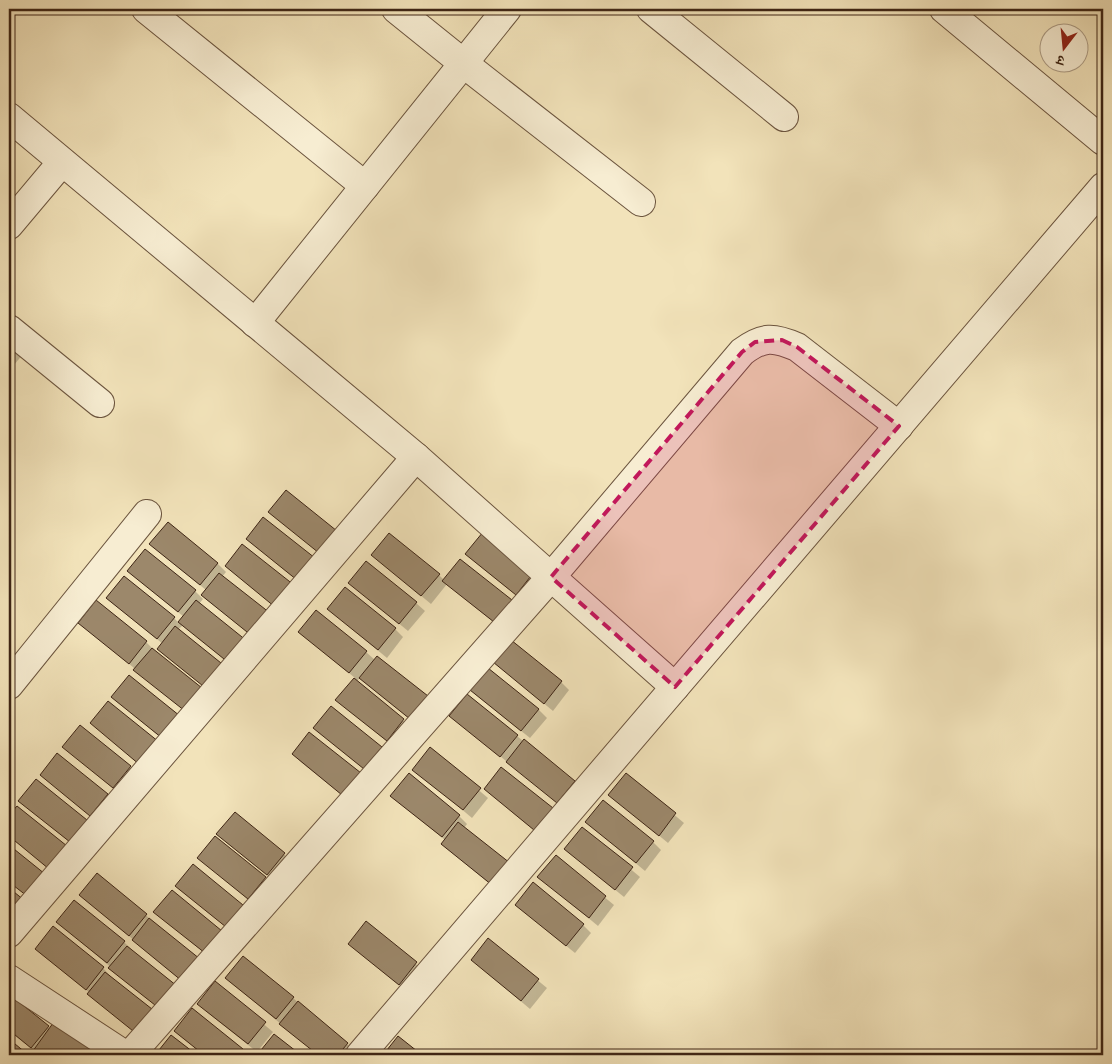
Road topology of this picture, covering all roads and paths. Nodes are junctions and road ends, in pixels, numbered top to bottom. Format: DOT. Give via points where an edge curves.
graph roads {
  1 [pos="146,9"];
  2 [pos="396,9"];
  3 [pos="506,9"];
  4 [pos="651,9"];
  5 [pos="945,9"];
  6 [pos="463,63"];
  7 [pos="9,117"];
  8 [pos="784,117"];
  9 [pos="1103,141"];
  10 [pos="62,162"];
  11 [pos="365,186"];
  12 [pos="1103,187"];
  13 [pos="641,202"];
  14 [pos="9,225"];
  15 [pos="255,323"];
  16 [pos="9,329"];
  17 [pos="100,403"];
  18 [pos="899,426"];
  19 [pos="416,457"];
  20 [pos="147,514"];
  21 [pos="551,577"];
  22 [pos="9,685"];
  23 [pos="675,687"];
  24 [pos="9,933"];
  25 [pos="9,979"];
  26 [pos="125,1055"];
  27 [pos="130,1055"];
  28 [pos="360,1055"];
  1 -- 11 [label="street"];
  2 -- 6 [label="street"];
  3 -- 6 [label="street"];
  4 -- 8 [label="street"];
  5 -- 9 [label="street"];
  6 -- 11 [label="street"];
  6 -- 13 [label="street"];
  7 -- 10 [label="street"];
  10 -- 14 [label="street"];
  10 -- 15 [label="street"];
  11 -- 15 [label="street"];
  12 -- 18 [label="street"];
  15 -- 19 [label="street"];
  16 -- 17 [label="street"];
  18 -- 21 [label="street" via="797,346 782,340 755,342 742,352"];
  18 -- 23 [label="street"];
  19 -- 21 [label="street"];
  19 -- 24 [label="street"];
  20 -- 22 [label="street"];
  21 -- 23 [label="street"];
  21 -- 27 [label="street"];
  23 -- 28 [label="street"];
  25 -- 26 [label="street"];
}
